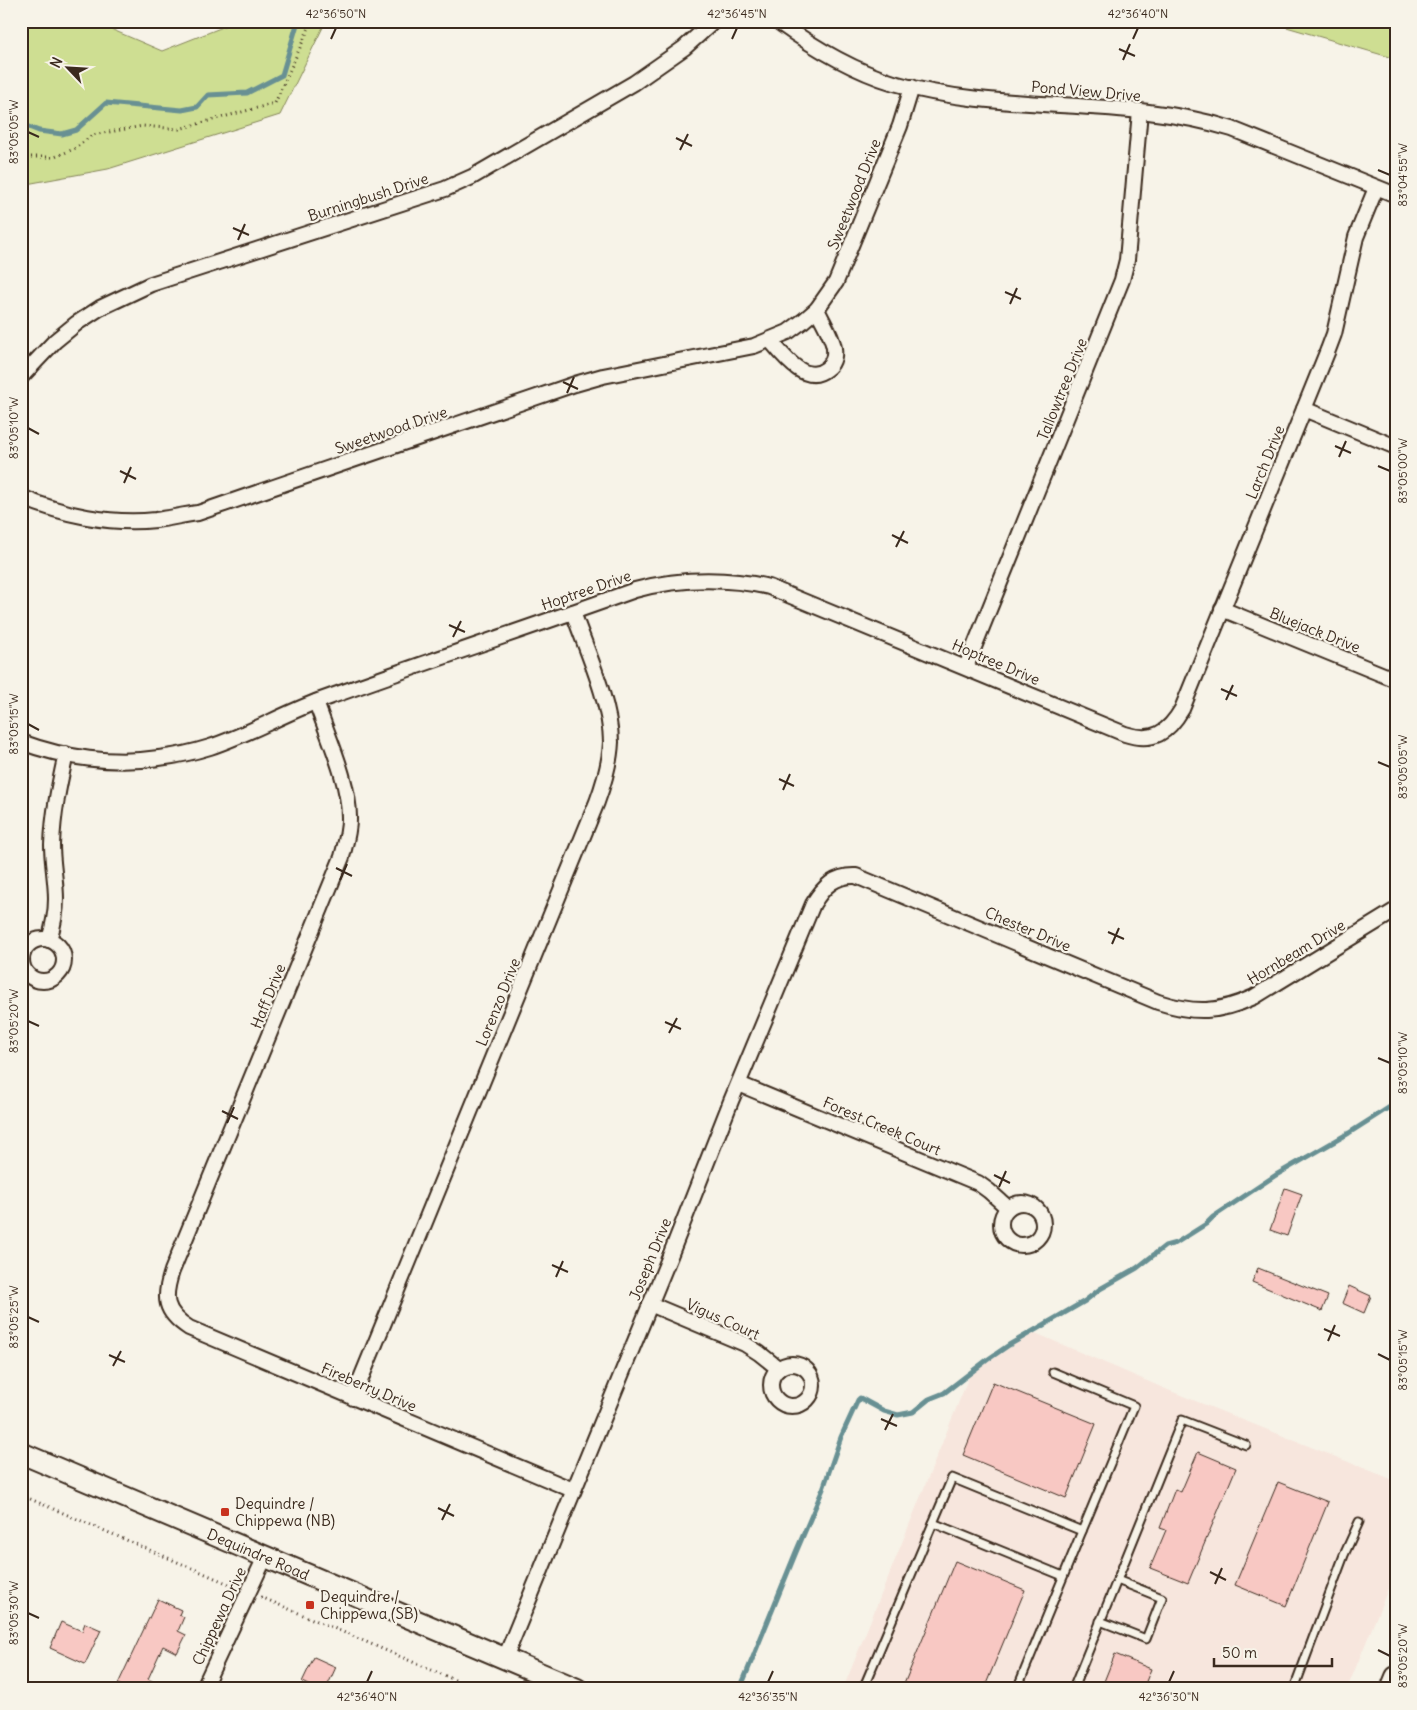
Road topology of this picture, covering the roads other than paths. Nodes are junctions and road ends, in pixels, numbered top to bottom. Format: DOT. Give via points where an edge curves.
graph roads {
  1 [pos="714,21"];
  2 [pos="777,21"];
  3 [pos="912,87"];
  4 [pos="1140,111"];
  5 [pos="1376,188"];
  6 [pos="1396,195"];
  7 [pos="817,309"];
  8 [pos="770,340"];
  9 [pos="21,377"];
  10 [pos="1304,409"];
  11 [pos="1396,447"];
  12 [pos="21,497"];
  13 [pos="1222,609"];
  14 [pos="573,612"];
  15 [pos="966,668"];
  16 [pos="1396,680"];
  17 [pos="316,702"];
  18 [pos="1157,736"];
  19 [pos="21,742"];
  20 [pos="66,754"];
  21 [pos="836,879"];
  22 [pos="1396,910"];
  23 [pos="49,940"];
  24 [pos="1208,1011"];
  25 [pos="739,1084"];
  26 [pos="1008,1208"];
  27 [pos="166,1297"];
  28 [pos="650,1304"];
  29 [pos="779,1369"];
  30 [pos="1053,1372"];
  31 [pos="354,1398"];
  32 [pos="1246,1445"];
  33 [pos="21,1453"];
  34 [pos="573,1490"];
  35 [pos="1359,1522"];
  36 [pos="934,1523"];
  37 [pos="1082,1531"];
  38 [pos="264,1557"];
  39 [pos="1063,1576"];
  40 [pos="1117,1580"];
  41 [pos="1100,1621"];
  42 [pos="504,1658"];
  43 [pos="1396,1677"];
  44 [pos="203,1689"];
  45 [pos="577,1689"];
  46 [pos="864,1689"];
  47 [pos="1017,1689"];
  48 [pos="1072,1689"];
  49 [pos="1294,1689"];
  50 [pos="1391,1689"];
  1 -- 9 [label="street, Burningbush Drive" via="684,48 634,83 472,178 151,284 100,308 77,323"];
  2 -- 3 [label="street, Pond View Drive" via="813,46 853,67"];
  3 -- 4 [label="street, Pond View Drive" via="974,98"];
  3 -- 7 [label="street, Sweetwood Drive" via="900,126 836,282"];
  4 -- 5 [label="street, Pond View Drive" via="1181,116 1232,129"];
  4 -- 15 [label="street, Tallowtree Drive" via="1127,260 1122,280"];
  5 -- 6 [label="street, Pond View Drive"];
  5 -- 10 [label="street, Larch Drive" via="1356,237 1334,334"];
  7 -- 8 [label="street, Sweetwood Drive" via="788,332"];
  7 -- 8 [label="street" via="834,347 834,358 822,372 802,372"];
  8 -- 12 [label="street, Sweetwood Drive" via="575,384 198,513 155,520 114,520 71,514"];
  10 -- 11 [label="street"];
  10 -- 13 [label="street, Larch Drive"];
  13 -- 16 [label="street, Bluejack Drive"];
  13 -- 18 [label="street, Larch Drive" via="1182,709 1176,720"];
  14 -- 15 [label="street, Hoptree Drive" via="657,584 706,579 748,582 790,595"];
  14 -- 17 [label="street, Hoptree Drive"];
  14 -- 31 [label="street, Lorenzo Drive" via="609,720 611,741 606,778"];
  15 -- 18 [label="street, Hoptree Drive" via="1136,738"];
  17 -- 20 [label="street, Hoptree Drive" via="210,747 185,753 132,760 104,760"];
  17 -- 27 [label="street, Haff Drive" via="345,785 350,821 348,838 172,1271"];
  19 -- 20 [label="street, Hoptree Drive"];
  20 -- 23 [label="street" via="52,825 56,897"];
  21 -- 24 [label="street, Chester Drive" via="846,875 866,879 1158,1002"];
  21 -- 25 [label="street, Joseph Drive" via="827,885 813,904"];
  22 -- 24 [label="street, Hornbeam Drive" via="1254,998"];
  25 -- 26 [label="street, Forest Creek Court" via="978,1184"];
  25 -- 28 [label="street, Joseph Drive"];
  27 -- 31 [label="street, Fireberry Drive" via="170,1311 189,1328"];
  28 -- 29 [label="street, Vigus Court" via="745,1344"];
  28 -- 34 [label="street, Joseph Drive"];
  30 -- 37 [label="lane" via="1134,1406"];
  31 -- 34 [label="street, Fireberry Drive"];
  32 -- 40 [label="lane" via="1182,1420"];
  33 -- 38 [label="main road, Dequindre Road"];
  34 -- 42 [label="street, Joseph Drive"];
  35 -- 49 [label="lane"];
  36 -- 37 [label="lane" via="952,1478"];
  36 -- 39 [label="lane"];
  36 -- 46 [label="lane"];
  37 -- 39 [label="lane"];
  38 -- 42 [label="main road, Dequindre Road"];
  38 -- 44 [label="street, Chippewa Drive"];
  39 -- 47 [label="lane"];
  40 -- 41 [label="lane"];
  40 -- 41 [label="lane" via="1162,1598 1146,1639"];
  41 -- 48 [label="lane"];
  42 -- 45 [label="main road, Dequindre Road"];
  43 -- 50 [label="main road"];
}
